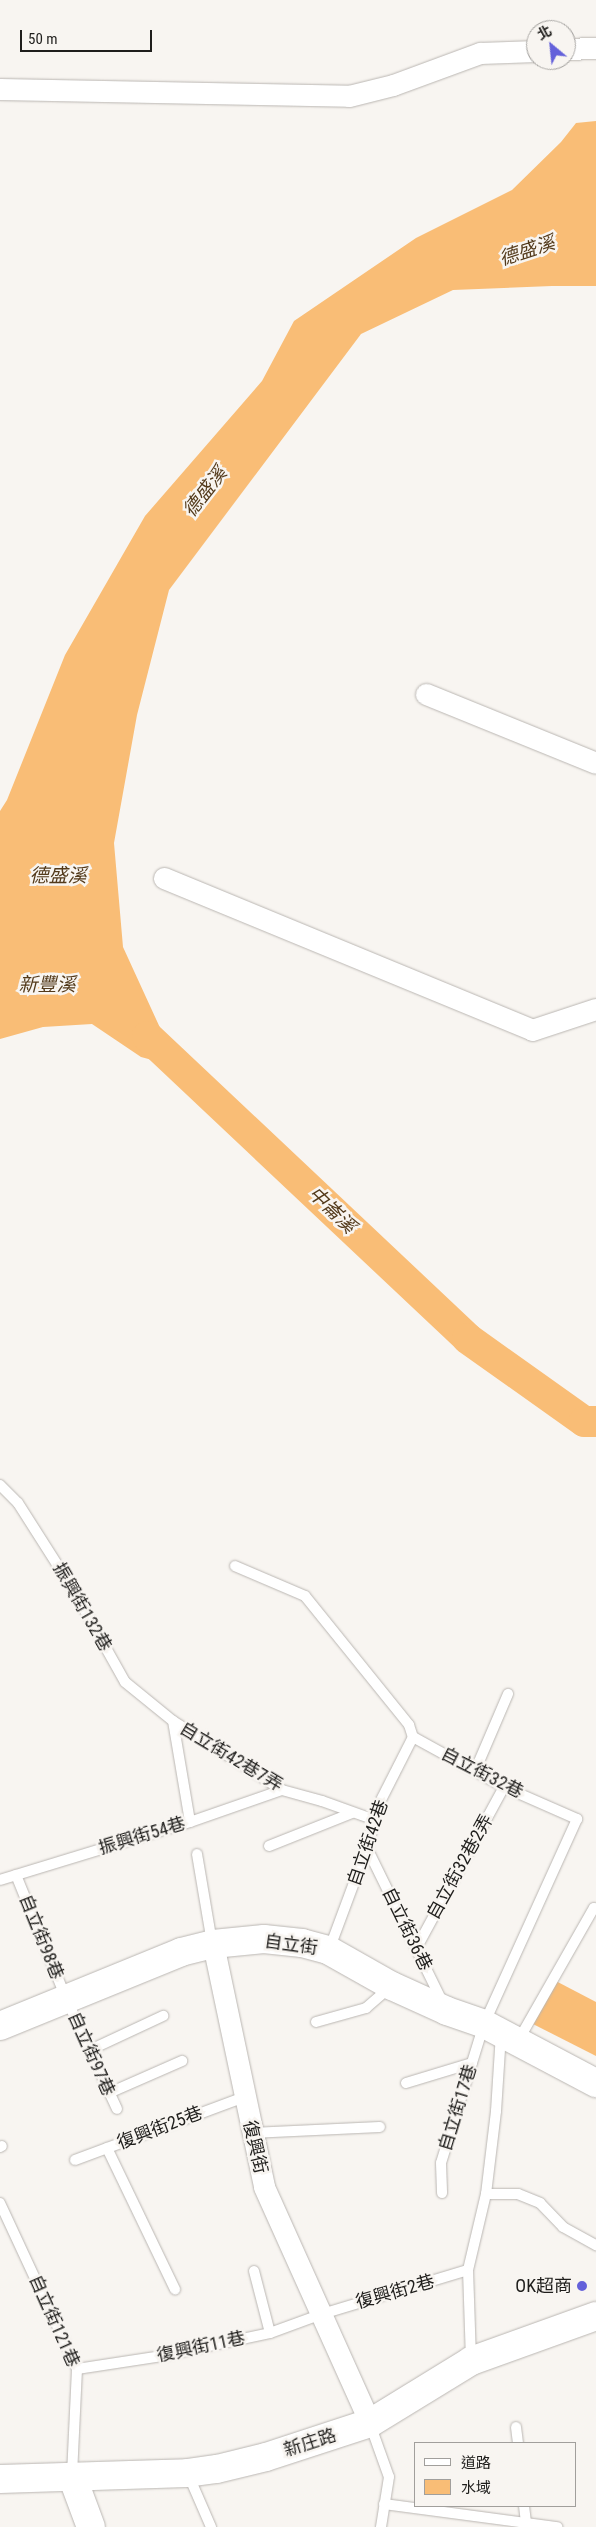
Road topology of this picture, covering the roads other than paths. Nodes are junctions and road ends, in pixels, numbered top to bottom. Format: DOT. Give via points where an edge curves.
graph roads {
  1 [pos="596,48"];
  2 [pos="576,49"];
  3 [pos="526,51"];
  4 [pos="0,89"];
  5 [pos="426,694"];
  6 [pos="596,763"];
  7 [pos="164,878"];
  8 [pos="596,1009"];
  9 [pos="0,1486"];
  10 [pos="235,1566"];
  11 [pos="508,1694"];
  12 [pos="173,1722"];
  13 [pos="413,1737"];
  14 [pos="475,1771"];
  15 [pos="504,1787"];
  16 [pos="282,1790"];
  17 [pos="352,1813"];
  18 [pos="375,1820"];
  19 [pos="190,1822"];
  20 [pos="269,1846"];
  21 [pos="367,1848"];
  22 [pos="196,1854"];
  23 [pos="16,1875"];
  24 [pos="0,1880"];
  25 [pos="596,1909"];
  26 [pos="212,1944"];
  27 [pos="417,1947"];
  28 [pos="328,1950"];
  29 [pos="392,1986"];
  30 [pos="66,1998"];
  31 [pos="447,2011"];
  32 [pos="163,2016"];
  33 [pos="316,2022"];
  34 [pos="0,2026"];
  35 [pos="501,2033"];
  36 [pos="90,2050"];
  37 [pos="182,2062"];
  38 [pos="472,2063"];
  39 [pos="406,2083"];
  40 [pos="596,2083"];
  41 [pos="109,2093"];
  42 [pos="244,2097"];
  43 [pos="116,2109"];
  44 [pos="380,2127"];
  45 [pos="252,2133"];
  46 [pos="107,2148"];
  47 [pos="75,2160"];
  48 [pos="442,2193"];
  49 [pos="486,2194"];
  50 [pos="0,2203"];
  51 [pos="596,2245"];
  52 [pos="468,2270"];
  53 [pos="254,2271"];
  54 [pos="175,2289"];
  55 [pos="322,2314"];
  56 [pos="596,2317"];
  57 [pos="270,2333"];
  58 [pos="472,2361"];
  59 [pos="77,2369"];
  60 [pos="370,2423"];
  61 [pos="516,2427"];
  62 [pos="518,2442"];
  63 [pos="187,2473"];
  64 [pos="72,2476"];
  65 [pos="0,2478"];
  66 [pos="384,2504"];
  67 [pos="524,2507"];
  68 [pos="526,2523"];
  69 [pos="90,2527"];
  70 [pos="211,2527"];
  71 [pos="381,2527"];
  72 [pos="557,2527"];
  1 -- 2 [label="street"];
  3 -- 4 [label="street" via="480,53 394,85 349,96"];
  5 -- 6 [label="street"];
  7 -- 8 [label="street" via="532,1030"];
  9 -- 12 [label="lane, 振興街132巷" via="18,1504 74,1591 125,1682"];
  10 -- 13 [label="lane" via="305,1596 409,1724"];
  11 -- 14 [label="lane"];
  12 -- 16 [label="lane, 自立街42巷7弄"];
  12 -- 19 [label="lane"];
  13 -- 14 [label="lane, 自立街32巷"];
  13 -- 18 [label="lane, 自立街42巷" via="380,1802"];
  14 -- 15 [label="lane, 自立街32巷"];
  15 -- 27 [label="lane, 自立街32巷2弄"];
  15 -- 35 [label="lane, 自立街32巷" via="578,1819"];
  16 -- 17 [label="lane, 自立街42巷7弄"];
  16 -- 19 [label="lane, 振興街54巷"];
  17 -- 18 [label="lane, 自立街42巷7弄"];
  17 -- 20 [label="lane"];
  18 -- 21 [label="lane, 自立街42巷"];
  19 -- 23 [label="lane, 振興街54巷"];
  21 -- 27 [label="lane, 自立街36巷"];
  21 -- 28 [label="lane, 自立街42巷"];
  22 -- 26 [label="lane, 復興街"];
  23 -- 24 [label="lane, 振興街54巷"];
  23 -- 30 [label="lane, 自立街98巷"];
  25 -- 35 [label="lane"];
  26 -- 28 [label="street, 自立街" via="264,1939"];
  26 -- 30 [label="street, 自立街" via="181,1952"];
  26 -- 42 [label="street, 復興街"];
  27 -- 31 [label="lane, 自立街36巷"];
  28 -- 29 [label="street, 自立街"];
  29 -- 31 [label="street, 自立街"];
  29 -- 33 [label="lane" via="366,2008"];
  30 -- 34 [label="street, 自立街"];
  30 -- 36 [label="lane, 自立街97巷"];
  31 -- 35 [label="street, 自立街"];
  32 -- 36 [label="lane"];
  35 -- 38 [label="lane, 自立街17巷"];
  35 -- 40 [label="street, 自立街"];
  35 -- 49 [label="lane"];
  36 -- 41 [label="lane, 自立街97巷"];
  37 -- 41 [label="lane"];
  38 -- 39 [label="lane"];
  38 -- 48 [label="lane, 自立街17巷" via="441,2163"];
  41 -- 43 [label="lane, 自立街97巷"];
  42 -- 45 [label="street, 復興街"];
  42 -- 46 [label="lane, 復興街25巷"];
  44 -- 45 [label="lane"];
  45 -- 55 [label="street, 復興街" via="264,2187"];
  46 -- 47 [label="lane, 復興街25巷"];
  46 -- 54 [label="lane"];
  49 -- 51 [label="lane" via="518,2194 540,2204 563,2227"];
  49 -- 52 [label="lane"];
  50 -- 59 [label="lane, 自立街121巷"];
  52 -- 55 [label="lane, 復興街2巷"];
  52 -- 58 [label="lane"];
  53 -- 57 [label="lane"];
  55 -- 57 [label="lane, 復興街11巷"];
  55 -- 60 [label="street, 復興街"];
  56 -- 58 [label="street, 新庄路"];
  57 -- 59 [label="lane, 復興街11巷" via="162,2356"];
  58 -- 60 [label="street, 新庄路"];
  59 -- 64 [label="lane, 自立街121巷"];
  60 -- 63 [label="street, 新庄路" via="266,2457"];
  60 -- 66 [label="lane" via="389,2476"];
  61 -- 62 [label="lane"];
  63 -- 64 [label="street, 新庄路"];
  63 -- 70 [label="lane"];
  64 -- 65 [label="street, 新庄路"];
  64 -- 69 [label="street"];
  66 -- 68 [label="lane"];
  66 -- 71 [label="lane"];
  67 -- 68 [label="lane"];
  68 -- 72 [label="lane"];
}
